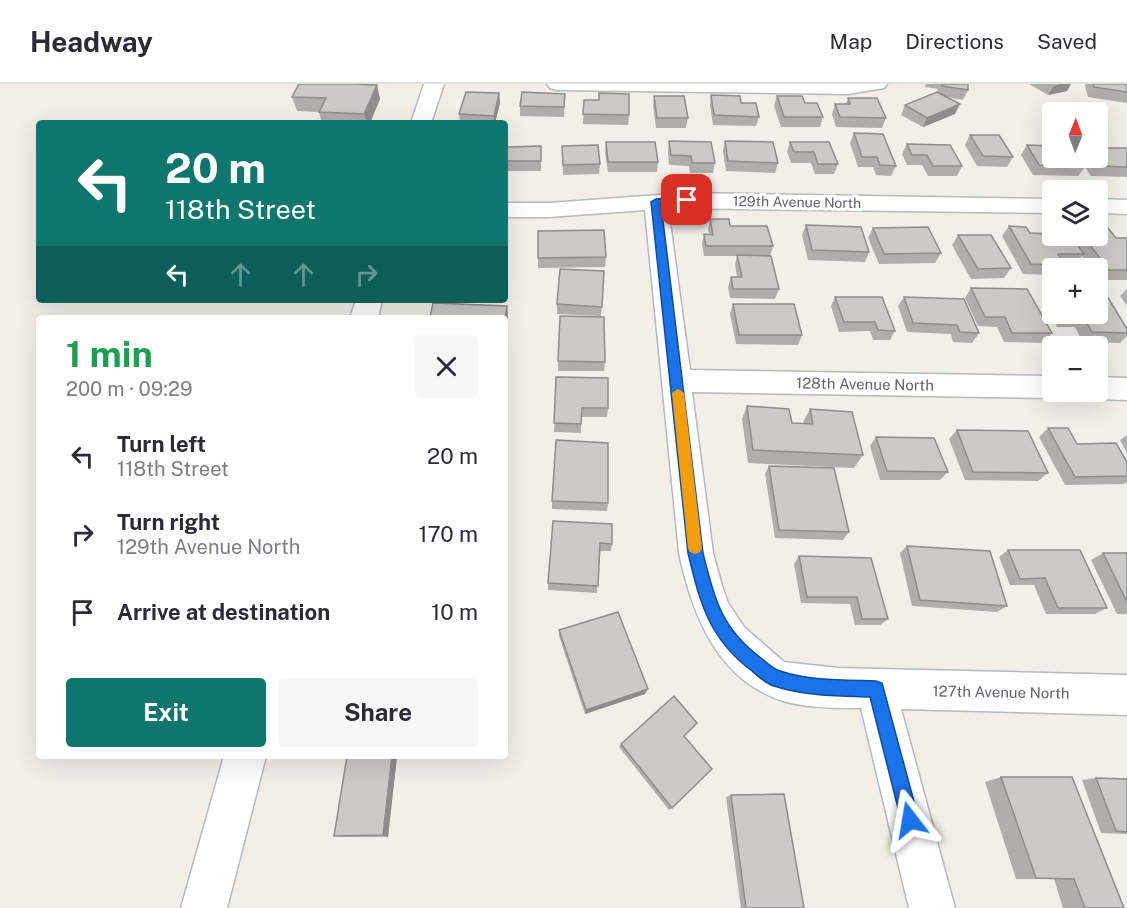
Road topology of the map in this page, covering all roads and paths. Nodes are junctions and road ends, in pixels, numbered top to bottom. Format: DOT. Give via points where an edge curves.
graph roads {
  1 [pos="434,84"];
  2 [pos="557,84"];
  3 [pos="878,84"];
  4 [pos="422,120"];
  5 [pos="656,202"];
  6 [pos="1042,206"];
  7 [pos="1108,206"];
  8 [pos="1127,207"];
  9 [pos="508,210"];
  10 [pos="677,381"];
  11 [pos="1042,387"];
  12 [pos="1108,388"];
  13 [pos="1127,389"];
  14 [pos="876,689"];
  15 [pos="1127,695"];
  16 [pos="244,759"];
  17 [pos="204,908"];
  18 [pos="932,908"];
  1 -- 4 [label="street"];
  2 -- 3 [label="street" via="849,88"];
  5 -- 6 [label="street, 129th Avenue North"];
  5 -- 9 [label="street, 129th Avenue North"];
  5 -- 10 [label="street, 127th Avenue North"];
  7 -- 8 [label="street"];
  10 -- 11 [label="street, 128th Avenue North"];
  10 -- 14 [label="street, 127th Avenue North" via="696,553 705,594 717,623 739,651 775,678 819,687"];
  12 -- 13 [label="street"];
  14 -- 15 [label="street, 127th Avenue North"];
  14 -- 18 [label="street"];
  16 -- 17 [label="street"];
}
